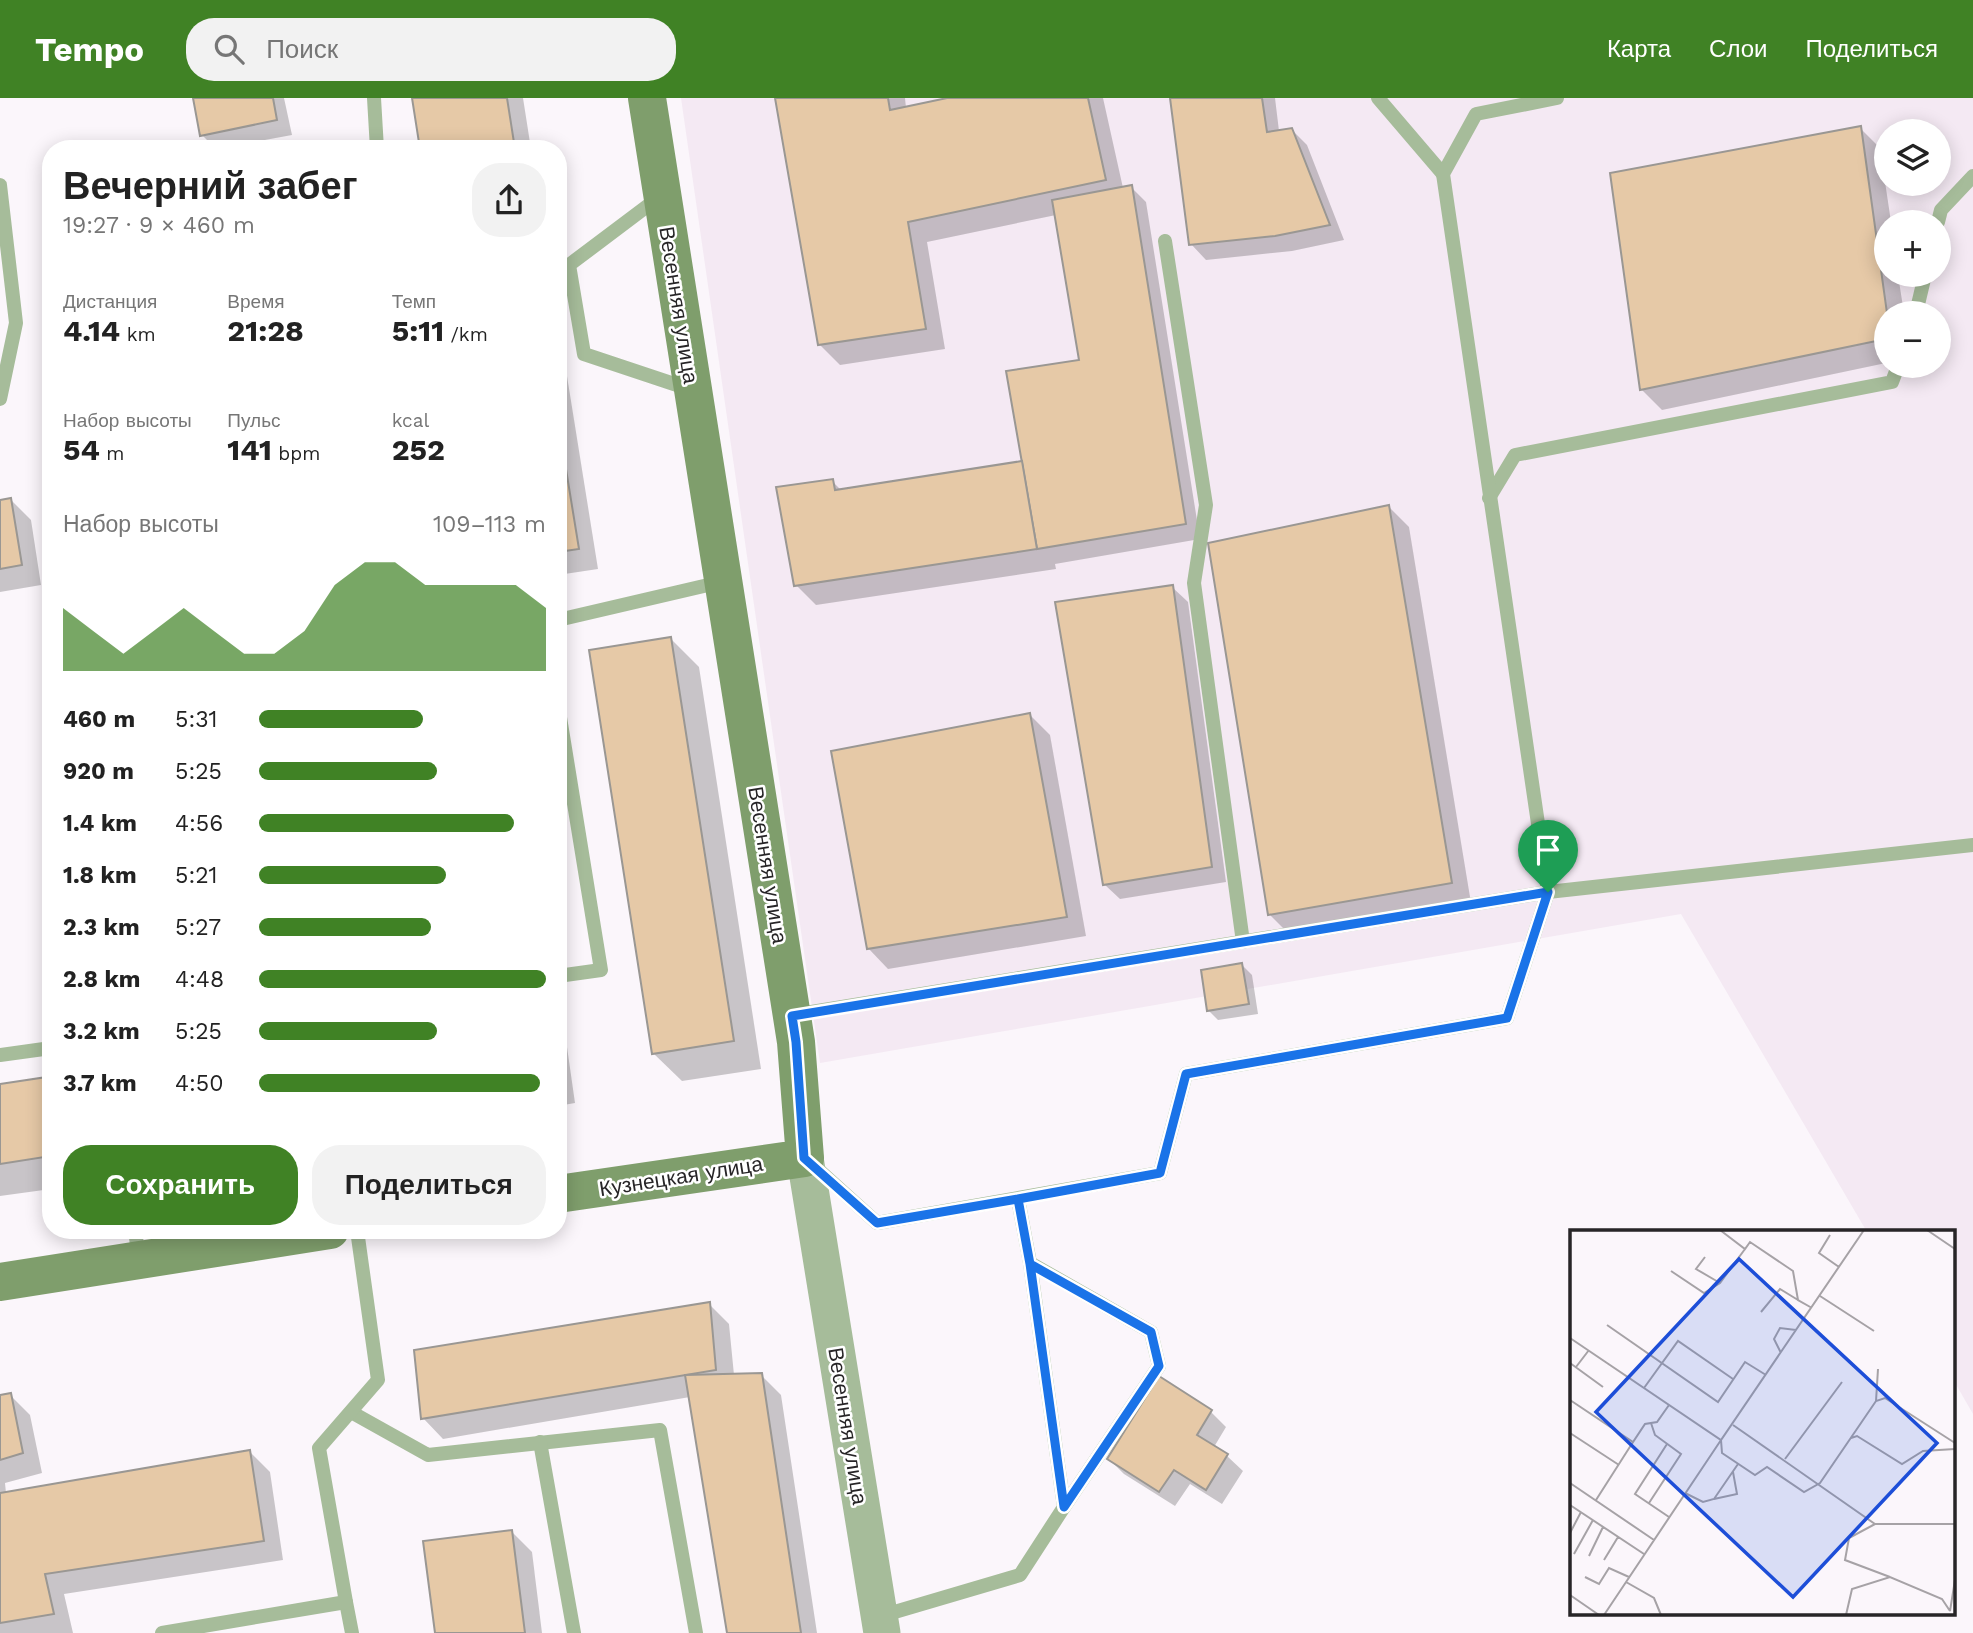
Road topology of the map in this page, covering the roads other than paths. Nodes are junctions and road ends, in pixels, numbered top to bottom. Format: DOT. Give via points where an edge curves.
graph roads {
  1 [pos="374,98"];
  2 [pos="648,98"];
  3 [pos="1378,98"];
  4 [pos="1557,98"];
  5 [pos="376,140"];
  6 [pos="1443,174"];
  7 [pos="1973,176"];
  8 [pos="0,185"];
  9 [pos="662,195"];
  10 [pos="1941,210"];
  11 [pos="1165,241"];
  12 [pos="16,323"];
  13 [pos="0,326"];
  14 [pos="1894,378"];
  15 [pos="692,390"];
  16 [pos="0,399"];
  17 [pos="1489,498"];
  18 [pos="722,581"];
  19 [pos="567,618"];
  20 [pos="567,789"];
  21 [pos="1973,845"];
  22 [pos="1548,892"];
  23 [pos="1243,942"];
  24 [pos="567,975"];
  25 [pos="792,1016"];
  26 [pos="42,1049"];
  27 [pos="0,1055"];
  28 [pos="804,1158"];
  29 [pos="567,1193"];
  30 [pos="1018,1199"];
  31 [pos="214,1239"];
  32 [pos="358,1239"];
  33 [pos="137,1245"];
  34 [pos="1030,1264"];
  35 [pos="0,1282"];
  36 [pos="351,1412"];
  37 [pos="540,1443"];
  38 [pos="1064,1507"];
  39 [pos="346,1602"];
  40 [pos="881,1625"];
  41 [pos="162,1633"];
  42 [pos="352,1633"];
  43 [pos="574,1633"];
  44 [pos="696,1633"];
  1 -- 5 [label="lane"];
  2 -- 9 [label="main road, Весенняя улица"];
  3 -- 6 [label="lane"];
  4 -- 6 [label="lane" via="1476,114"];
  6 -- 17 [label="lane"];
  7 -- 10 [label="lane"];
  8 -- 12 [label="lane"];
  9 -- 15 [label="main road, Весенняя улица"];
  9 -- 15 [label="lane" via="569,265 584,354"];
  11 -- 23 [label="lane" via="1206,505 1194,583"];
  12 -- 13 [label="lane"];
  12 -- 16 [label="lane"];
  14 -- 17 [label="lane" via="1892,382 1516,456"];
  15 -- 18 [label="main road, Весенняя улица"];
  17 -- 22 [label="lane"];
  18 -- 19 [label="lane"];
  18 -- 25 [label="main road, Весенняя улица"];
  20 -- 24 [label="lane" via="601,970"];
  21 -- 22 [label="lane"];
  22 -- 23 [label="lane"];
  22 -- 30 [label="lane" via="1507,1018 1186,1074 1160,1173"];
  23 -- 25 [label="lane"];
  25 -- 28 [label="main road, Весенняя улица"];
  26 -- 27 [label="lane"];
  28 -- 29 [label="main road, Кузнецкая улица"];
  28 -- 30 [label="lane" via="877,1223"];
  28 -- 40 [label="street, Весенняя улица"];
  30 -- 34 [label="lane"];
  31 -- 33 [label="main road"];
  32 -- 36 [label="lane" via="378,1380"];
  33 -- 35 [label="main road"];
  34 -- 38 [label="lane"];
  34 -- 38 [label="lane" via="1151,1332 1159,1366"];
  36 -- 37 [label="lane" via="428,1455"];
  36 -- 39 [label="lane" via="319,1448"];
  37 -- 43 [label="lane"];
  37 -- 44 [label="lane" via="660,1430"];
  38 -- 40 [label="lane" via="1020,1576"];
  39 -- 41 [label="lane"];
  39 -- 42 [label="lane"];
}
